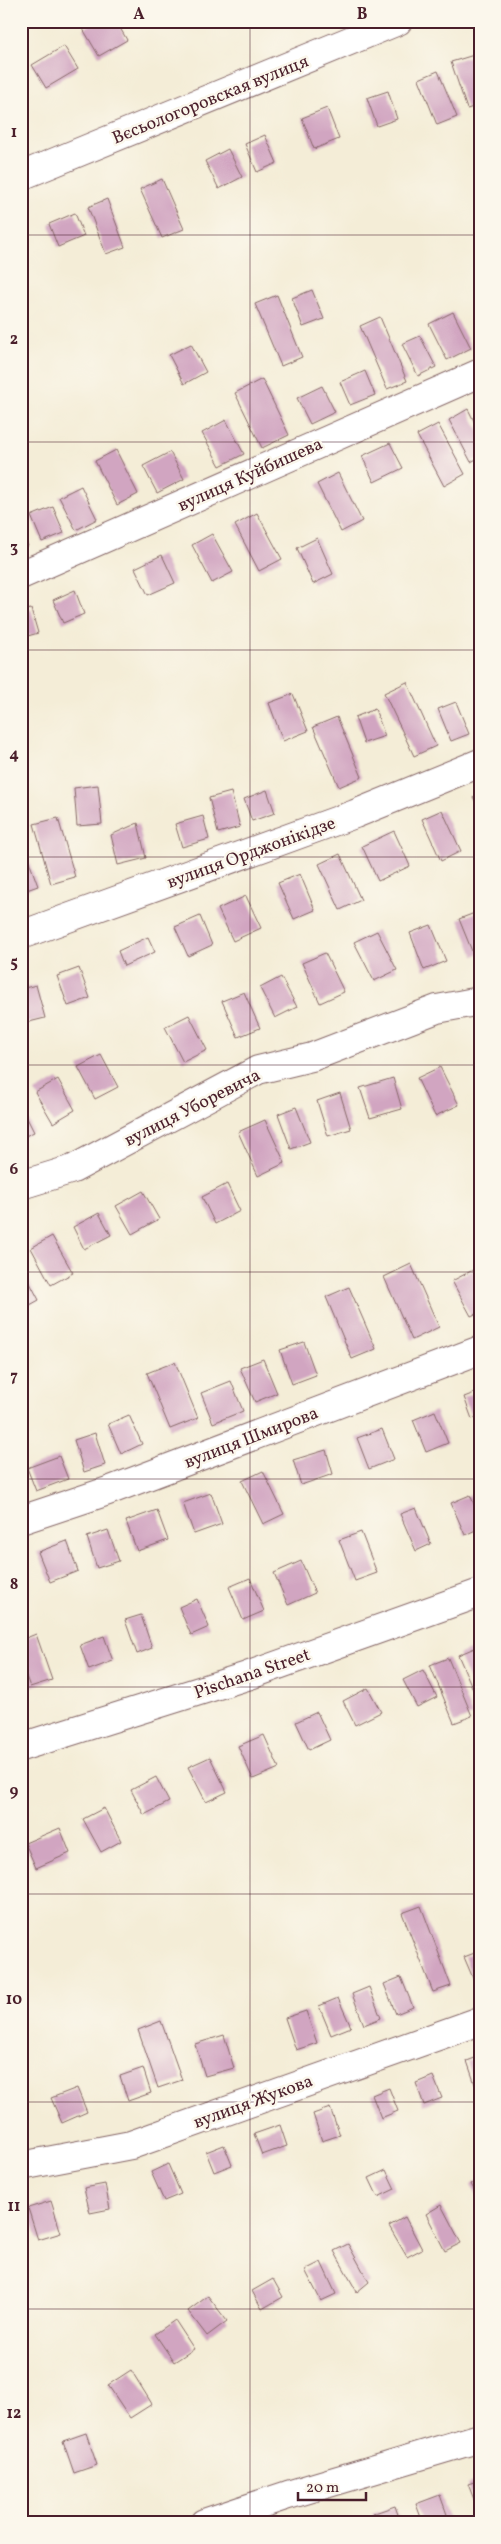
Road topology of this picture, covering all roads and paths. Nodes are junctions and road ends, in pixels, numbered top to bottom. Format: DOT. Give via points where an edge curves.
graph roads {
  1 [pos="398,21"];
  2 [pos="21,176"];
  3 [pos="480,373"];
  4 [pos="21,575"];
  5 [pos="480,763"];
  6 [pos="21,936"];
  7 [pos="480,1001"];
  8 [pos="21,1185"];
  9 [pos="480,1350"];
  10 [pos="21,1520"];
  11 [pos="480,1593"];
  12 [pos="21,1746"];
  13 [pos="480,2021"];
  14 [pos="21,2166"];
  15 [pos="480,2438"];
  16 [pos="204,2523"];
  1 -- 2 [label="street, Вєсьологоровская вулиця"];
  3 -- 4 [label="street, вулиця Куйбишева"];
  5 -- 6 [label="street, вулиця Орджонікідзе" via="355,814"];
  7 -- 8 [label="street, вулиця Уборевича" via="437,1009 312,1057 258,1070 73,1169"];
  9 -- 10 [label="street, вулиця Шмирова"];
  11 -- 12 [label="street, Pischana Street" via="247,1676"];
  13 -- 14 [label="street, вулиця Жукова" via="132,2144"];
  15 -- 16 [label="street"];
}
